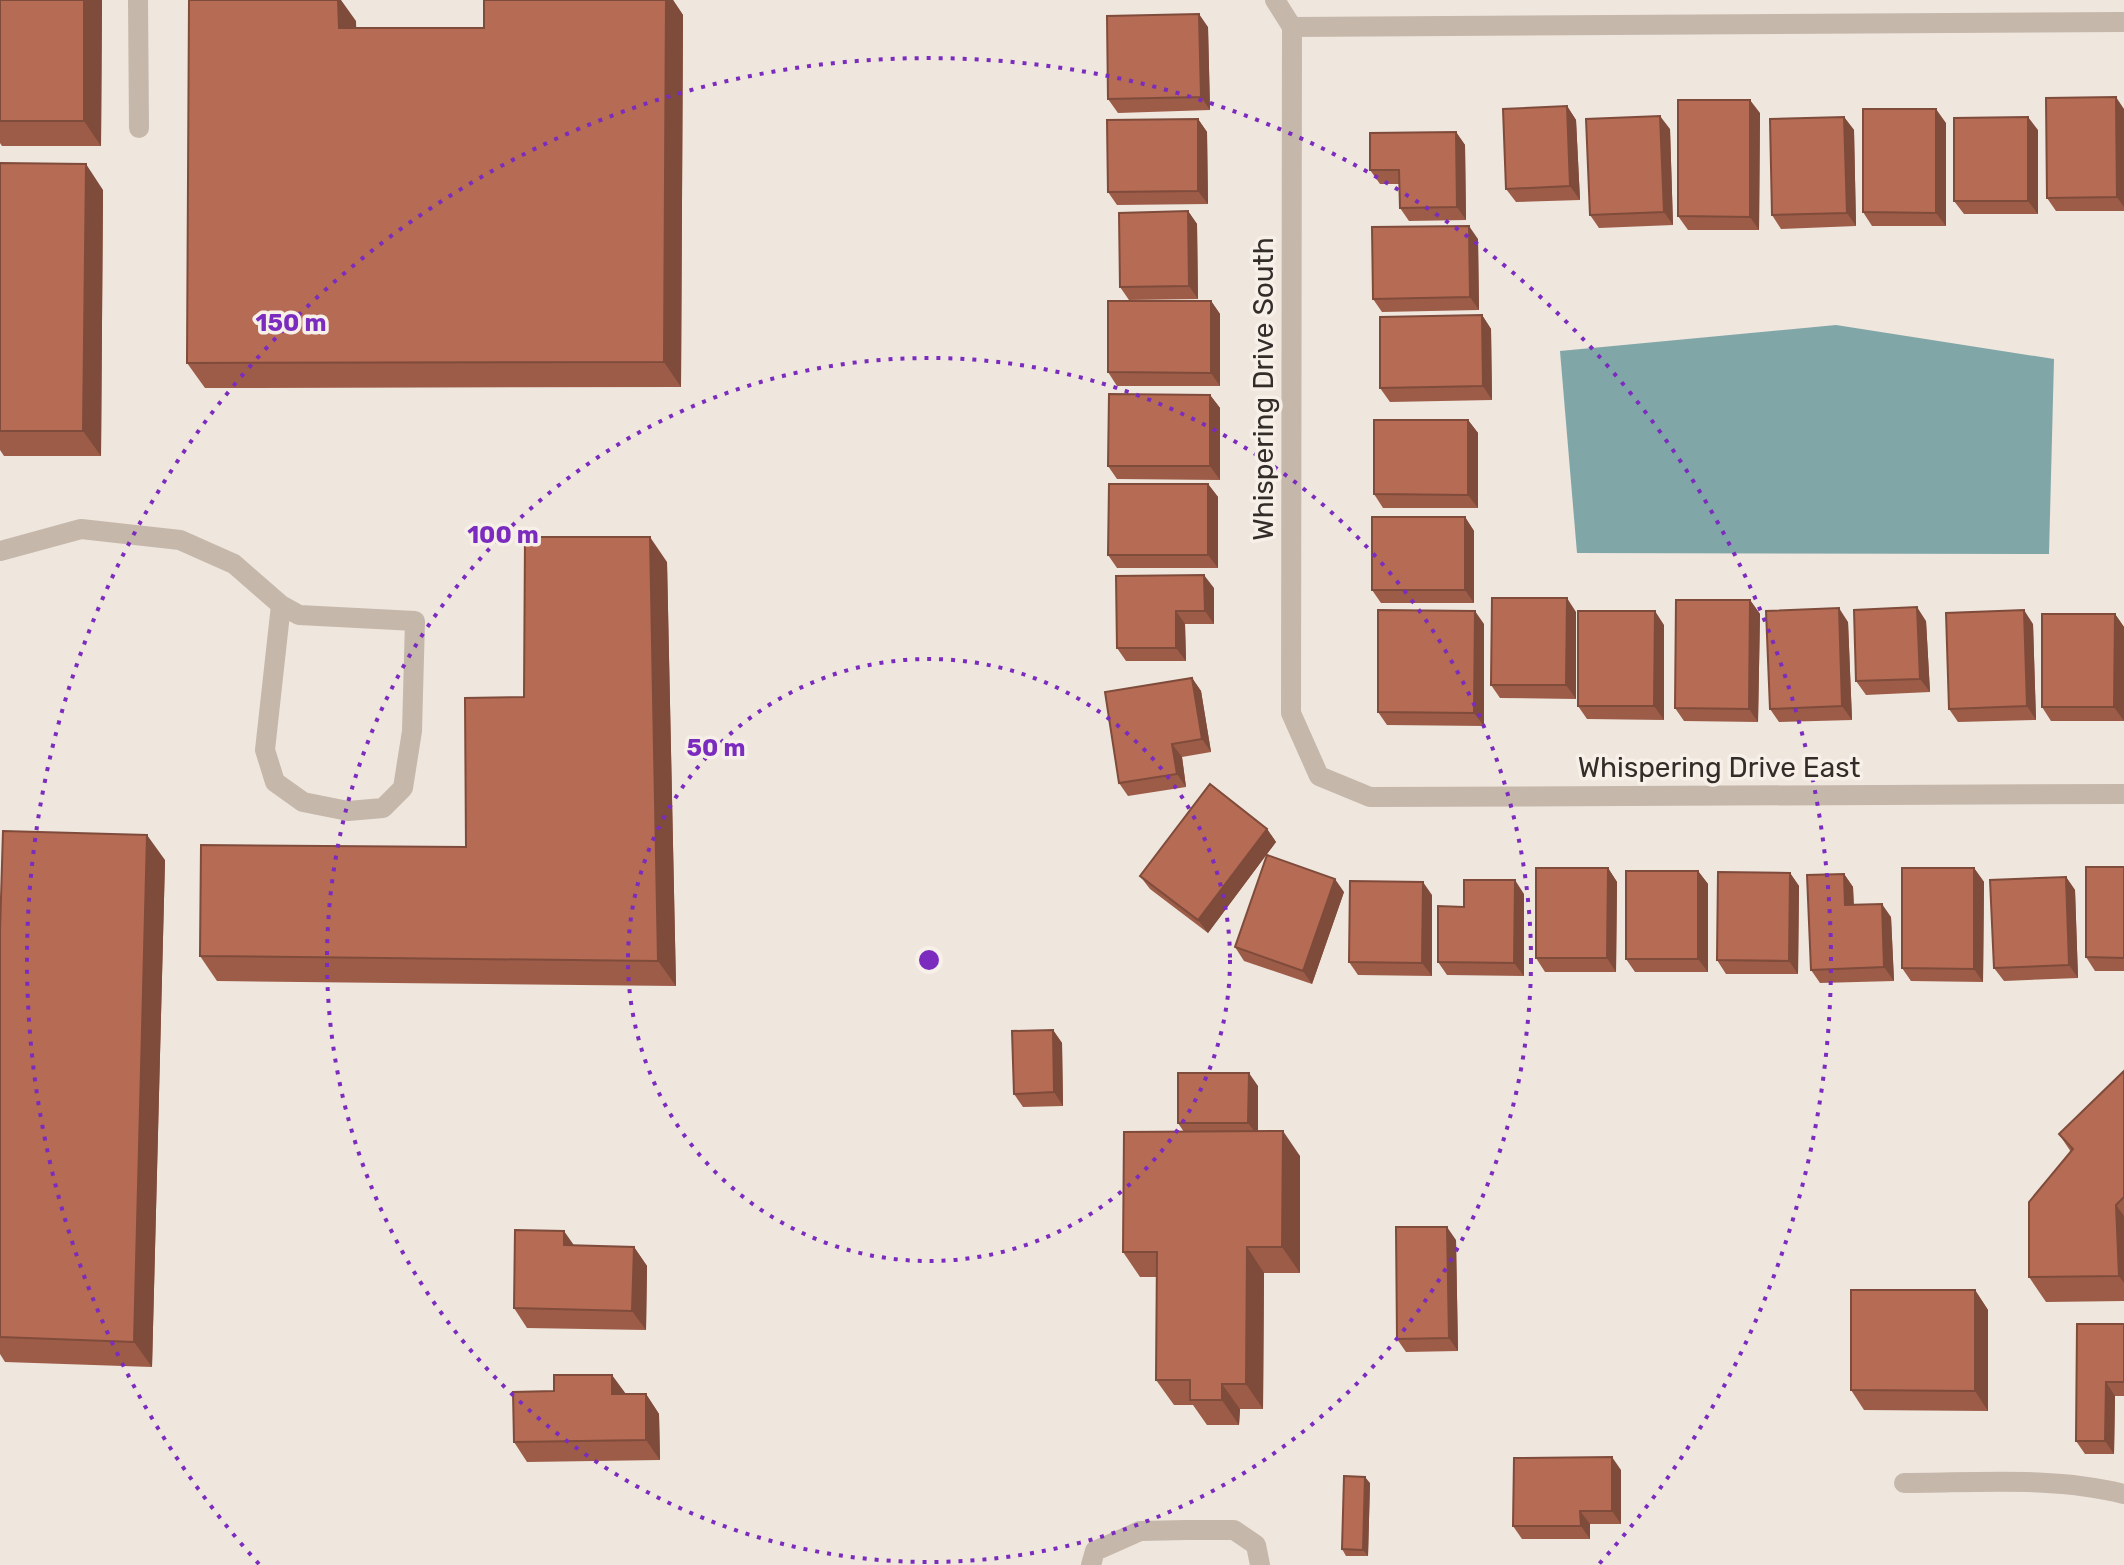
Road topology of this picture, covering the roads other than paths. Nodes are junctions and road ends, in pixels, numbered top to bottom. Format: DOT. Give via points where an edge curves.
graph roads {
  1 [pos="138,0"];
  2 [pos="1275,0"];
  3 [pos="2124,22"];
  4 [pos="1292,27"];
  5 [pos="139,128"];
  6 [pos="0,551"];
  7 [pos="281,605"];
  8 [pos="1319,776"];
  9 [pos="2124,794"];
  10 [pos="1904,1483"];
  11 [pos="2124,1494"];
  12 [pos="1091,1565"];
  13 [pos="1260,1565"];
  1 -- 5 [label="street"];
  2 -- 4 [label="street"];
  3 -- 4 [label="street"];
  4 -- 8 [label="street, Whispering Drive South" via="1291,713"];
  6 -- 7 [label="street" via="81,529 180,540 234,564"];
  7 -- 7 [label="street" via="299,615 415,621 412,731 403,788 383,808 348,811 303,802 275,782 265,750"];
  8 -- 9 [label="street, Whispering Drive East" via="1370,797"];
  10 -- 11 [label="street" via="2017,1483"];
  12 -- 13 [label="street" via="1095,1551 1140,1531 1186,1530 1234,1530 1256,1545"];
}
